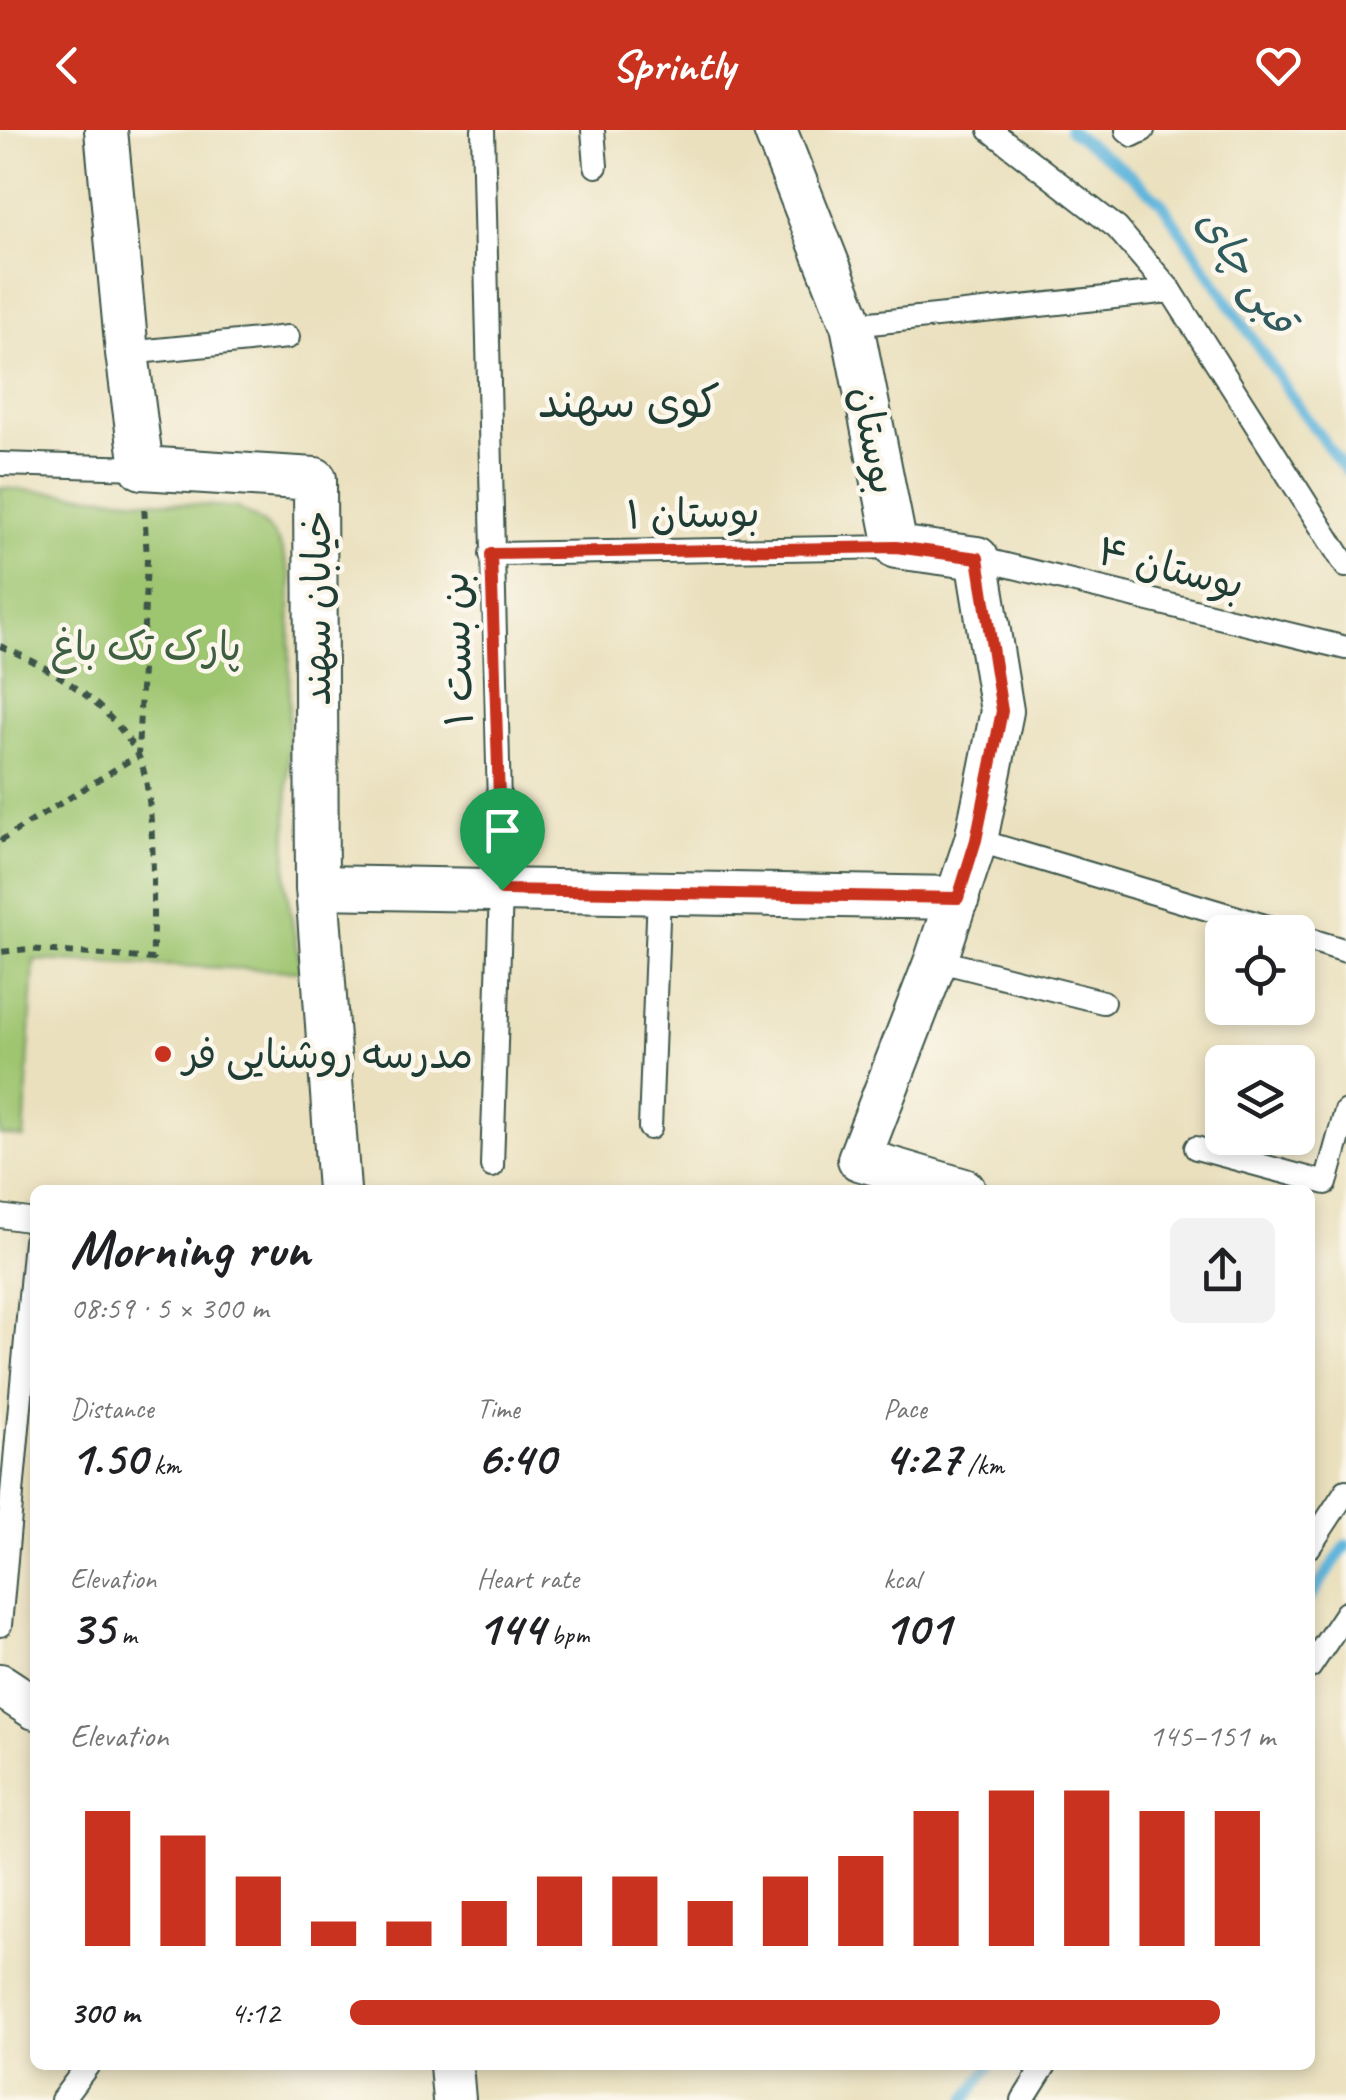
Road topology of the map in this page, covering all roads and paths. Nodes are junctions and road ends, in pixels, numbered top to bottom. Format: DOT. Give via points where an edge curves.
graph roads {
  1 [pos="106,130"];
  2 [pos="482,130"];
  3 [pos="593,130"];
  4 [pos="775,130"];
  5 [pos="990,130"];
  6 [pos="1127,130"];
  7 [pos="1143,130"];
  8 [pos="596,166"];
  9 [pos="1171,292"];
  10 [pos="852,324"];
  11 [pos="288,337"];
  12 [pos="127,352"];
  13 [pos="0,464"];
  14 [pos="142,468"];
  15 [pos="896,547"];
  16 [pos="491,554"];
  17 [pos="978,558"];
  18 [pos="1346,566"];
  19 [pos="0,646"];
  20 [pos="1346,648"];
  21 [pos="138,756"];
  22 [pos="976,840"];
  23 [pos="0,841"];
  24 [pos="316,887"];
  25 [pos="502,890"];
  26 [pos="659,893"];
  27 [pos="958,898"];
  28 [pos="1228,915"];
  29 [pos="1315,941"];
  30 [pos="1346,951"];
  31 [pos="0,952"];
  32 [pos="936,960"];
  33 [pos="1103,1002"];
  34 [pos="1346,1110"];
  35 [pos="650,1128"];
  36 [pos="1196,1148"];
  37 [pos="492,1166"];
  38 [pos="339,1185"];
  39 [pos="947,1185"];
  40 [pos="0,1216"];
  41 [pos="30,1220"];
  42 [pos="30,1296"];
  43 [pos="1346,1491"];
  44 [pos="1315,1538"];
  45 [pos="1346,1613"];
  46 [pos="0,1624"];
  47 [pos="1315,1659"];
  48 [pos="0,1684"];
  49 [pos="30,1705"];
  50 [pos="84,2070"];
  51 [pos="451,2070"];
  52 [pos="1042,2070"];
  53 [pos="62,2100"];
  54 [pos="454,2100"];
  55 [pos="1022,2100"];
  1 -- 12 [label="street"];
  2 -- 16 [label="lane, بن بست ۱"];
  3 -- 8 [label="lane"];
  4 -- 10 [label="street, بوستان"];
  5 -- 9 [label="lane" via="1117,228"];
  6 -- 7 [label="lane"];
  9 -- 10 [label="lane"];
  9 -- 18 [label="lane"];
  10 -- 15 [label="street, بوستان"];
  11 -- 12 [label="lane"];
  12 -- 14 [label="street"];
  13 -- 14 [label="lane"];
  14 -- 21 [label="path" via="147,560"];
  14 -- 24 [label="street, خیابان سهند" via="315,480"];
  15 -- 16 [label="lane, بوستان ۱"];
  15 -- 17 [label="street, بوستان"];
  16 -- 25 [label="lane, بن بست ۱"];
  17 -- 20 [label="lane, بوستان ۴"];
  17 -- 22 [label="street" via="1002,711"];
  19 -- 21 [label="path" via="71,684 106,714"];
  21 -- 23 [label="path"];
  21 -- 31 [label="path" via="150,806 153,959"];
  22 -- 27 [label="street"];
  22 -- 28 [label="lane"];
  24 -- 25 [label="street"];
  24 -- 38 [label="street, خیابان سهند"];
  25 -- 26 [label="street"];
  25 -- 37 [label="lane, بن بست ۱"];
  26 -- 27 [label="street"];
  26 -- 35 [label="lane"];
  27 -- 32 [label="street"];
  29 -- 30 [label="lane"];
  32 -- 33 [label="lane"];
  32 -- 39 [label="street" via="859,1159"];
  34 -- 36 [label="lane" via="1326,1183"];
  40 -- 41 [label="lane"];
  42 -- 46 [label="lane"];
  43 -- 44 [label="lane"];
  45 -- 47 [label="lane"];
  48 -- 49 [label="street"];
  50 -- 53 [label="lane"];
  51 -- 54 [label="street"];
  52 -- 55 [label="lane"];
}
